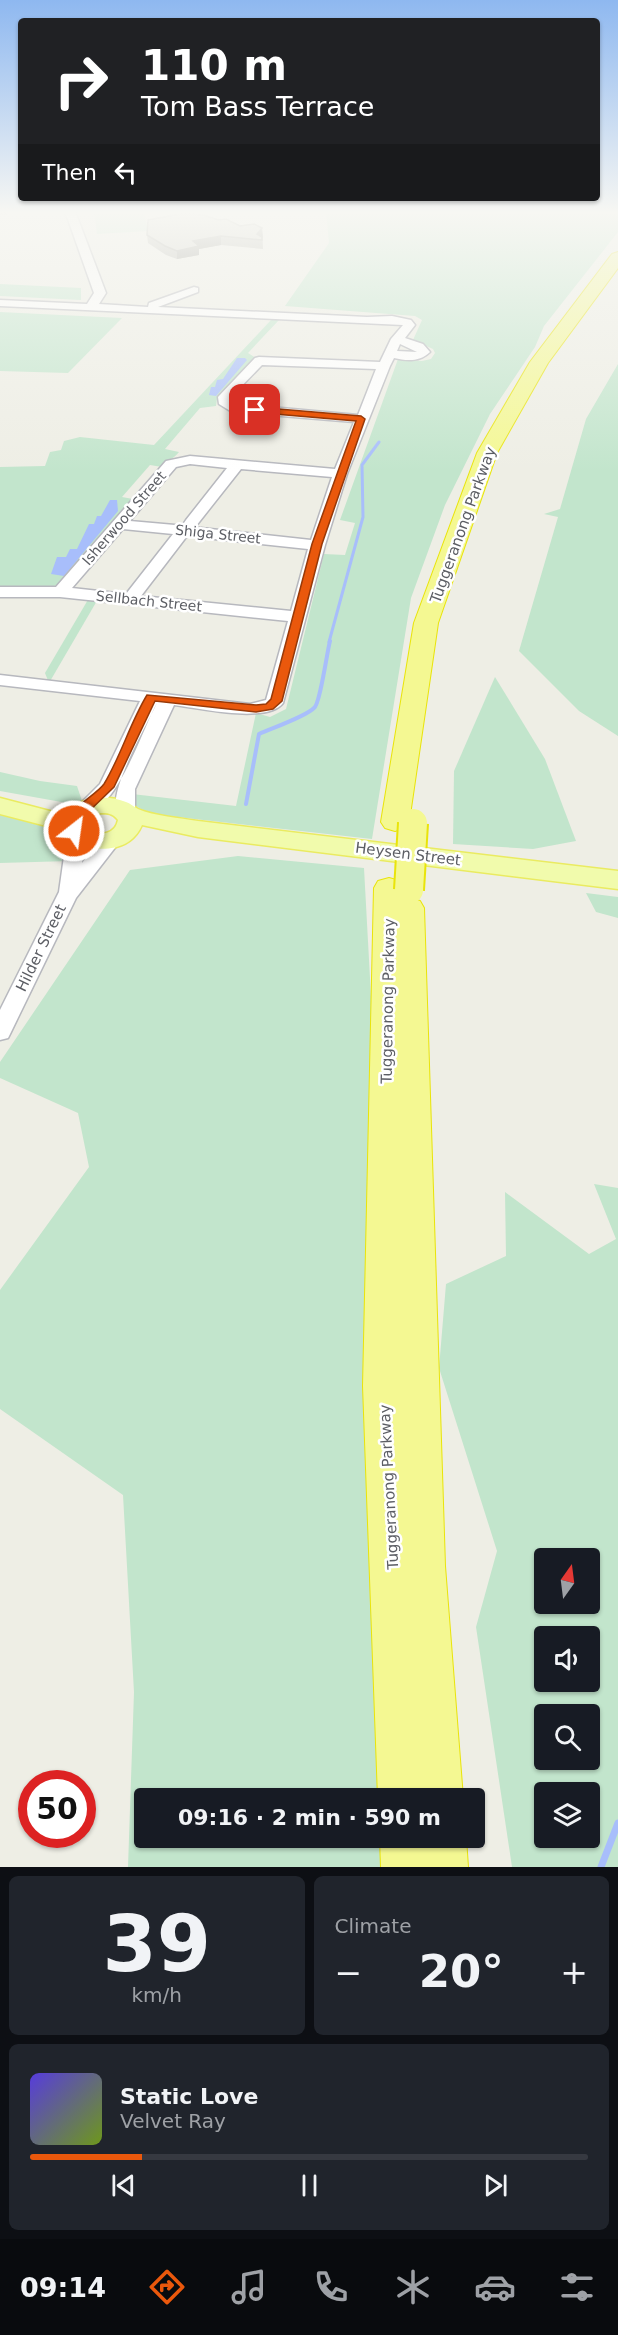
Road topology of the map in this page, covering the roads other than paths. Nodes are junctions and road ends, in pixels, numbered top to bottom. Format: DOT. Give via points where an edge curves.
graph roads {
  1 [pos="98,298"];
  2 [pos="172,298"];
  3 [pos="587,298"];
  4 [pos="599,298"];
  5 [pos="0,303"];
  6 [pos="90,307"];
  7 [pos="141,310"];
  8 [pos="394,347"];
  9 [pos="361,419"];
  10 [pos="237,466"];
  11 [pos="340,474"];
  12 [pos="123,520"];
  13 [pos="188,527"];
  14 [pos="319,541"];
  15 [pos="0,592"];
  16 [pos="60,592"];
  17 [pos="130,600"];
  18 [pos="297,616"];
  19 [pos="0,680"];
  20 [pos="160,698"];
  21 [pos="0,798"];
  22 [pos="0,806"];
  23 [pos="79,820"];
  24 [pos="404,822"];
  25 [pos="122,825"];
  26 [pos="618,880"];
  27 [pos="399,889"];
  28 [pos="67,896"];
  29 [pos="0,1032"];
  30 [pos="404,1788"];
  31 [pos="437,1788"];
  32 [pos="406,1848"];
  33 [pos="441,1848"];
  34 [pos="407,1867"];
  35 [pos="442,1867"];
  1 -- 6 [label="street"];
  2 -- 7 [label="street"];
  3 -- 24 [label="highway, Tuggeranong Parkway" via="539,362 487,453 426,623"];
  4 -- 24 [label="highway, Tuggeranong Parkway" via="552,363 502,452 451,593"];
  5 -- 6 [label="street"];
  6 -- 7 [label="street"];
  7 -- 8 [label="street" via="397,324"];
  8 -- 9 [label="street"];
  8 -- 9 [label="street" via="259,361 224,397 232,408"];
  9 -- 11 [label="street"];
  10 -- 11 [label="street, Isherwood Street"];
  10 -- 12 [label="street, Isherwood Street" via="177,461"];
  10 -- 13 [label="street"];
  11 -- 14 [label="street"];
  12 -- 13 [label="street, Shiga Street"];
  12 -- 16 [label="street, Isherwood Street"];
  13 -- 14 [label="street, Shiga Street"];
  13 -- 17 [label="street"];
  14 -- 18 [label="street"];
  15 -- 16 [label="street, Sellbach Street"];
  16 -- 17 [label="street, Sellbach Street"];
  17 -- 18 [label="street, Sellbach Street"];
  18 -- 20 [label="street" via="280,688 272,705 250,708"];
  19 -- 20 [label="street"];
  20 -- 23 [label="street" via="108,787"];
  20 -- 25 [label="street" via="126,789"];
  21 -- 23 [label="main road, Heysen Street"];
  22 -- 23 [label="main road, Heysen Street"];
  23 -- 25 [label="main road, Heysen Street" via="107,805"];
  23 -- 25 [label="main road, Heysen Street" via="92,841"];
  23 -- 28 [label="street, Hilder Street"];
  24 -- 27 [label="highway, Tuggeranong Parkway, bridge"];
  25 -- 26 [label="main road, Heysen Street" via="198,829"];
  25 -- 28 [label="street, Hilder Street"];
  27 -- 30 [label="highway, Tuggeranong Parkway" via="384,1386"];
  27 -- 31 [label="highway, Tuggeranong Parkway" via="422,1566"];
  28 -- 29 [label="street, Hilder Street"];
  32 -- 34 [label="highway"];
  33 -- 35 [label="highway"];
}
